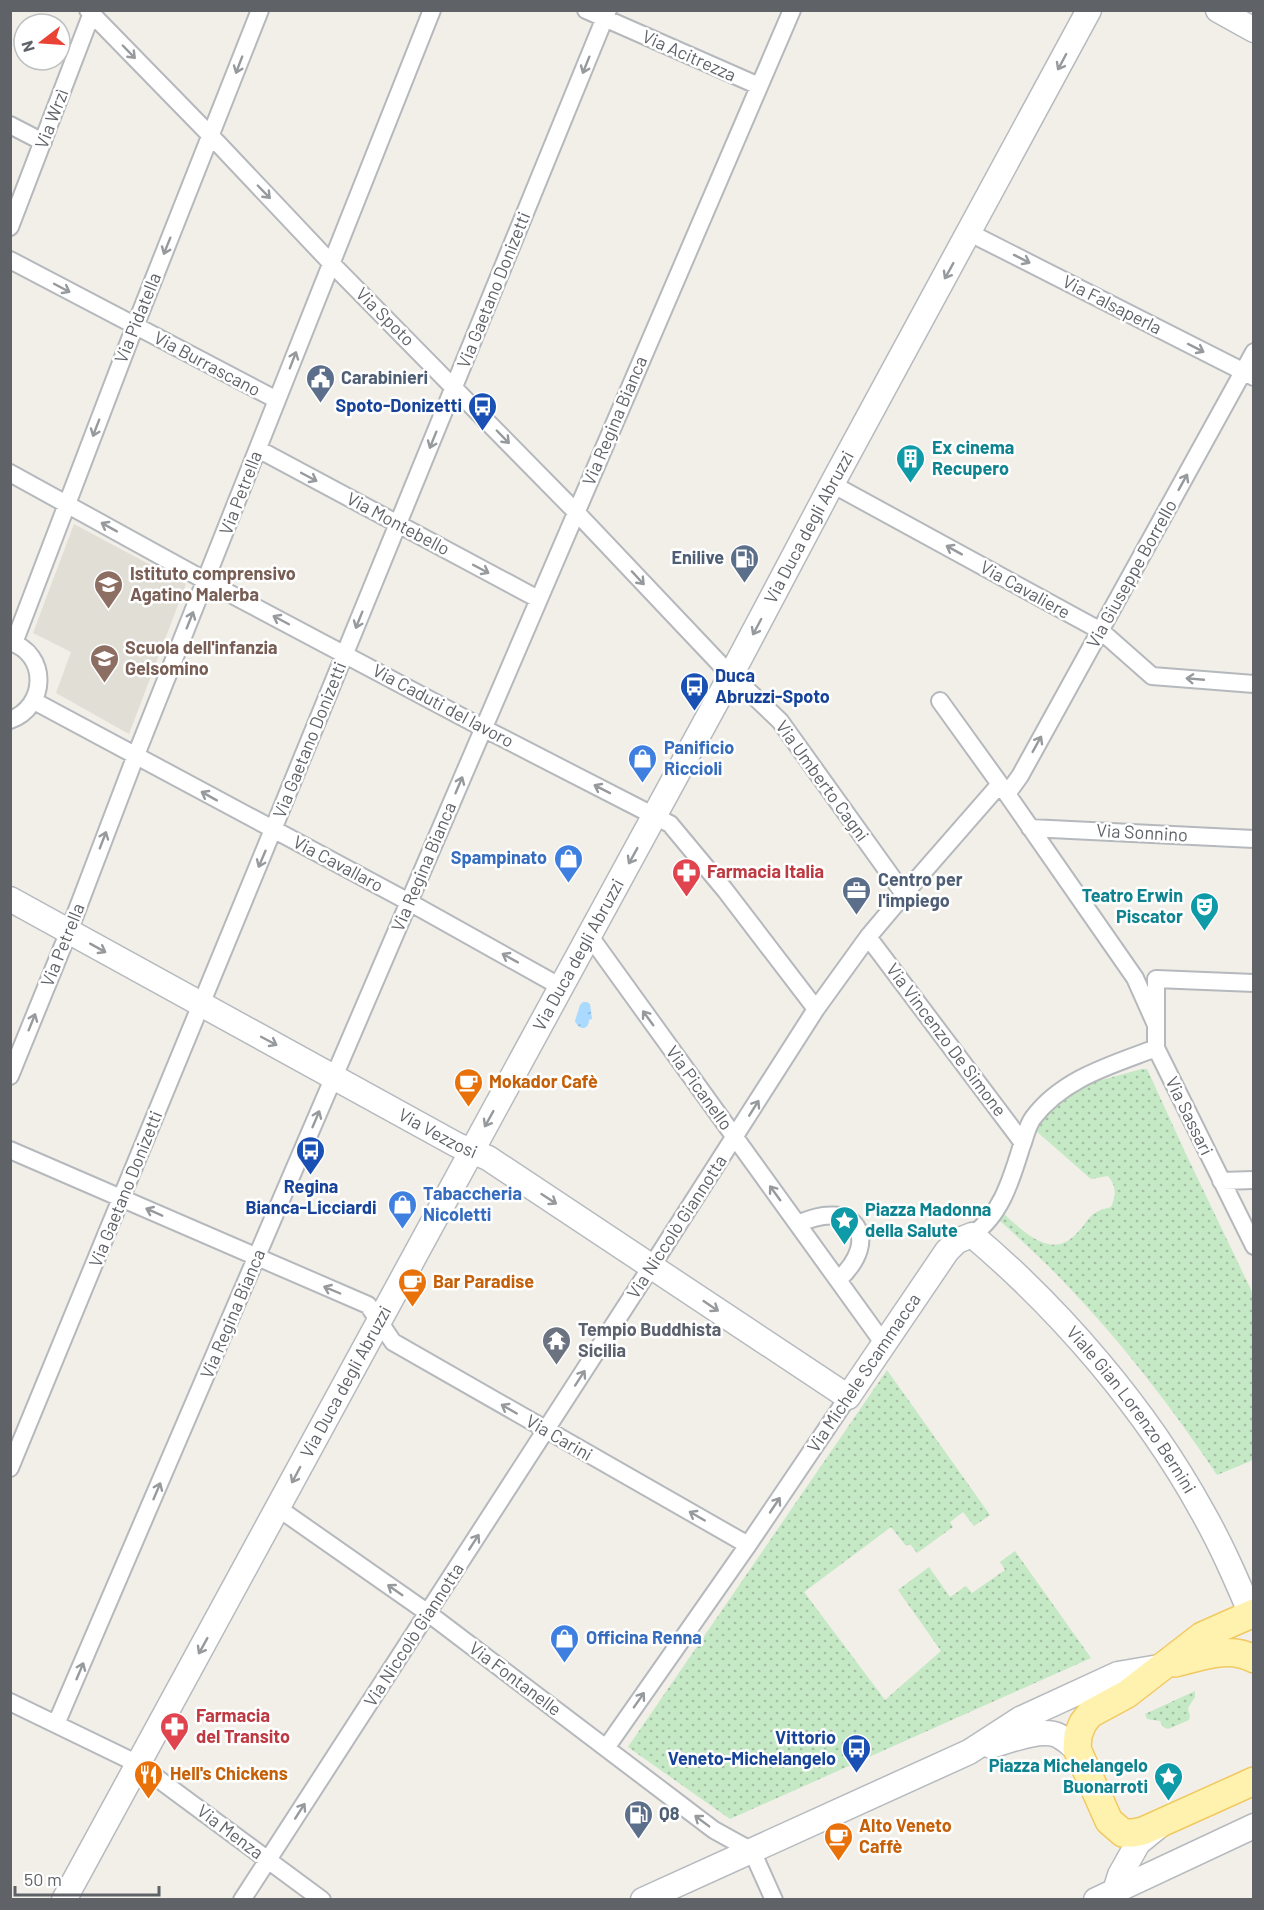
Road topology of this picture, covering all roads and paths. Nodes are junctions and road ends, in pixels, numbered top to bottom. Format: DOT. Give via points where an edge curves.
graph roads {
  1 [pos="260,10"];
  2 [pos="432,10"];
  3 [pos="586,10"];
  4 [pos="792,10"];
  5 [pos="1089,10"];
  6 [pos="1218,10"];
  7 [pos="90,12"];
  8 [pos="606,14"];
  9 [pos="1254,30"];
  10 [pos="759,86"];
  11 [pos="10,125"];
  12 [pos="211,136"];
  13 [pos="43,142"];
  14 [pos="10,228"];
  15 [pos="970,233"];
  16 [pos="10,260"];
  17 [pos="331,263"];
  18 [pos="135,326"];
  19 [pos="1254,352"];
  20 [pos="1248,374"];
  21 [pos="454,387"];
  22 [pos="277,400"];
  23 [pos="258,449"];
  24 [pos="10,473"];
  25 [pos="832,484"];
  26 [pos="67,504"];
  27 [pos="576,512"];
  28 [pos="398,525"];
  29 [pos="206,581"];
  30 [pos="538,600"];
  31 [pos="1101,631"];
  32 [pos="15,637"];
  33 [pos="345,654"];
  34 [pos="731,675"];
  35 [pos="1254,684"];
  36 [pos="34,701"];
  37 [pos="940,701"];
  38 [pos="10,720"];
  39 [pos="483,728"];
  40 [pos="136,755"];
  41 [pos="1004,789"];
  42 [pos="654,817"];
  43 [pos="1030,828"];
  44 [pos="274,831"];
  45 [pos="1254,839"];
  46 [pos="904,894"];
  47 [pos="10,899"];
  48 [pos="409,902"];
  49 [pos="69,931"];
  50 [pos="590,935"];
  51 [pos="868,937"];
  52 [pos="1254,983"];
  53 [pos="561,987"];
  54 [pos="200,1004"];
  55 [pos="816,1009"];
  56 [pos="1156,1025"];
  57 [pos="1156,1048"];
  58 [pos="10,1076"];
  59 [pos="334,1076"];
  60 [pos="735,1137"];
  61 [pos="1023,1143"];
  62 [pos="10,1150"];
  63 [pos="472,1152"];
  64 [pos="1254,1180"];
  65 [pos="1221,1181"];
  66 [pos="123,1198"];
  67 [pos="798,1224"];
  68 [pos="972,1235"];
  69 [pos="1254,1246"];
  70 [pos="257,1258"];
  71 [pos="652,1267"];
  72 [pos="838,1280"];
  73 [pos="379,1322"];
  74 [pos="884,1344"];
  75 [pos="848,1397"];
  76 [pos="546,1430"];
  77 [pos="10,1468"];
  78 [pos="278,1508"];
  79 [pos="747,1545"];
  80 [pos="428,1613"];
  81 [pos="1252,1613"];
  82 [pos="1254,1659"];
  83 [pos="1165,1665"];
  84 [pos="10,1702"];
  85 [pos="56,1724"];
  86 [pos="606,1748"];
  87 [pos="1077,1749"];
  88 [pos="969,1752"];
  89 [pos="138,1764"];
  90 [pos="1254,1781"];
  91 [pos="1166,1820"];
  92 [pos="1109,1821"];
  93 [pos="1254,1826"];
  94 [pos="752,1851"];
  95 [pos="268,1860"];
  96 [pos="1105,1895"];
  97 [pos="64,1899"];
  98 [pos="242,1899"];
  99 [pos="322,1899"];
  100 [pos="643,1899"];
  101 [pos="774,1899"];
  102 [pos="1090,1899"];
  1 -- 12 [label="street, Via Pidatella, one-way"];
  2 -- 17 [label="street, Via Petrella"];
  3 -- 8 [label="street, Via Acitrezza"];
  4 -- 10 [label="street, Via Regina Bianca"];
  5 -- 15 [label="main road, Via Duca degli Abruzzi, one-way"];
  6 -- 9 [label="main road"];
  7 -- 12 [label="street, Via Spoto, one-way"];
  7 -- 13 [label="street, Via Wrzì"];
  8 -- 10 [label="street, Via Acitrezza"];
  8 -- 21 [label="street, Via Gaetano Donizetti, one-way"];
  10 -- 27 [label="street, Via Regina Bianca"];
  11 -- 13 [label="street"];
  12 -- 17 [label="street, Via Spoto, one-way"];
  12 -- 18 [label="street, Via Pidatella, one-way"];
  13 -- 14 [label="street, Via Wrzì"];
  15 -- 20 [label="street, Via Falsaperla, one-way"];
  15 -- 25 [label="main road, Via Duca degli Abruzzi, one-way"];
  16 -- 18 [label="street, Via Burrascano, one-way"];
  17 -- 21 [label="street, Via Spoto"];
  22 -- 17 [label="street, Via Petrella, one-way"];
  18 -- 22 [label="street, Via Burrascano"];
  18 -- 26 [label="street, Via Pidatella, one-way"];
  19 -- 20 [label="street, Via Giuseppe Borrello"];
  31 -- 20 [label="street, Via Giuseppe Borrello, one-way"];
  21 -- 27 [label="street, Via Spoto, one-way"];
  21 -- 28 [label="street, Via Gaetano Donizetti, one-way"];
  22 -- 23 [label="street, Via Petrella"];
  23 -- 28 [label="street, Via Montebello, one-way"];
  23 -- 29 [label="street, Via Petrella"];
  24 -- 26 [label="street, Via Caduti del lavoro"];
  31 -- 25 [label="street, Via Cavaliere, one-way"];
  25 -- 34 [label="main road, Via Duca degli Abruzzi, one-way"];
  29 -- 26 [label="street, Via Caduti del lavoro, one-way"];
  26 -- 32 [label="street, Via Pidatella"];
  27 -- 30 [label="street, Via Regina Bianca"];
  27 -- 34 [label="street, Via Spoto, one-way"];
  28 -- 30 [label="street, Via Montebello, one-way"];
  28 -- 33 [label="street, Via Gaetano Donizetti, one-way"];
  33 -- 29 [label="street, Via Caduti del lavoro, one-way"];
  40 -- 29 [label="street, Via Petrella, one-way"];
  30 -- 39 [label="street, Via Regina Bianca"];
  35 -- 31 [label="street, Via Cavaliere, one-way" via="1152,676"];
  41 -- 31 [label="street, Via Giuseppe Borrello, one-way" via="1020,776"];
  32 -- 36 [label="street" via="39,673"];
  33 -- 39 [label="street, Via Caduti del lavoro"];
  33 -- 44 [label="street, Via Gaetano Donizetti"];
  34 -- 42 [label="main road, Via Duca degli Abruzzi"];
  34 -- 46 [label="street, Via Umberto Cagni" via="780,721"];
  36 -- 38 [label="street" via="27,711"];
  36 -- 40 [label="street, Via Cavallaro"];
  37 -- 41 [label="street"];
  42 -- 39 [label="street, Via Caduti del lavoro, one-way"];
  48 -- 39 [label="street, Via Regina Bianca, one-way"];
  44 -- 40 [label="street, Via Cavallaro, one-way"];
  49 -- 40 [label="street, Via Petrella, one-way"];
  41 -- 43 [label="street"];
  41 -- 46 [label="street, Via Niccolò Giannotta"];
  42 -- 50 [label="main road, Via Duca degli Abruzzi, one-way"];
  42 -- 55 [label="street, Via Caduti del lavoro" via="670,824"];
  43 -- 45 [label="street, Via Sonnino"];
  43 -- 56 [label="street" via="1135,978"];
  44 -- 48 [label="street, Via Cavallaro"];
  44 -- 54 [label="street, Via Gaetano Donizetti, one-way"];
  46 -- 51 [label="street, Via Niccolò Giannotta"];
  47 -- 49 [label="main road, Via Vezzosi"];
  53 -- 48 [label="street, Via Cavallaro, one-way"];
  48 -- 59 [label="street, Via Regina Bianca"];
  49 -- 54 [label="main road, Via Vezzosi, one-way"];
  58 -- 49 [label="street, Via Petrella, one-way"];
  50 -- 53 [label="main road, Via Duca degli Abruzzi"];
  60 -- 50 [label="street, Via Picanello, one-way"];
  51 -- 55 [label="street, Via Niccolò Giannotta"];
  51 -- 61 [label="street, Via Vincenzo De Simone"];
  52 -- 56 [label="street, Via Sassari" via="1156,979"];
  53 -- 63 [label="main road, Via Duca degli Abruzzi, one-way"];
  54 -- 59 [label="main road, Via Vezzosi, one-way"];
  54 -- 66 [label="street, Via Gaetano Donizetti"];
  60 -- 55 [label="street, Via Niccolò Giannotta, one-way"];
  56 -- 57 [label="street, Via Sassari"];
  57 -- 61 [label="street, Via Michele Scammacca" via="1089,1074 1057,1092 1032,1120"];
  57 -- 65 [label="street, Via Sassari"];
  59 -- 63 [label="main road, Via Vezzosi"];
  70 -- 59 [label="street, Via Regina Bianca, one-way"];
  67 -- 60 [label="street, Via Picanello, one-way"];
  60 -- 71 [label="street, Via Niccolò Giannotta"];
  61 -- 68 [label="street, Via Michele Scammacca" via="1011,1182 994,1214"];
  62 -- 66 [label="street, Via Carini"];
  63 -- 71 [label="main road, Via Vezzosi, one-way" via="488,1158"];
  63 -- 73 [label="main road, Via Duca degli Abruzzi"];
  64 -- 65 [label="street"];
  65 -- 69 [label="street, Via Sassari"];
  70 -- 66 [label="street, Via Carini, one-way"];
  66 -- 77 [label="street, Via Gaetano Donizetti"];
  67 -- 72 [label="street, Via Picanello"];
  67 -- 72 [label="street" via="833,1214 855,1224 858,1251 851,1267"];
  68 -- 74 [label="main road, Via Michele Scammacca" via="957,1241 947,1251"];
  68 -- 81 [label="main road, Viale Gian Lorenzo Bernini" via="1025,1282 1115,1383 1201,1509"];
  73 -- 70 [label="street, Via Carini, one-way" via="368,1305"];
  85 -- 70 [label="street, Via Regina Bianca, one-way"];
  71 -- 75 [label="main road, Via Vezzosi, one-way"];
  76 -- 71 [label="street, Via Niccolò Giannotta, one-way"];
  72 -- 74 [label="street, Via Picanello"];
  76 -- 73 [label="street, Via Carini, one-way" via="393,1342"];
  73 -- 78 [label="main road, Via Duca degli Abruzzi, one-way"];
  74 -- 75 [label="main road, Via Michele Scammacca"];
  79 -- 75 [label="street, Via Michele Scammacca, one-way"];
  79 -- 76 [label="street, Via Carini, one-way"];
  80 -- 76 [label="street, Via Niccolò Giannotta, one-way"];
  80 -- 78 [label="street, Via Fontanelle, one-way"];
  78 -- 89 [label="main road, Via Duca degli Abruzzi, one-way"];
  86 -- 79 [label="street, Via Michele Scammacca, one-way"];
  80 -- 86 [label="street, Via Fontanelle"];
  95 -- 80 [label="street, Via Niccolò Giannotta, one-way"];
  81 -- 83 [label="main road" via="1202,1636"];
  82 -- 83 [label="main road" via="1243,1653 1227,1652"];
  83 -- 87 [label="main road" via="1127,1694 1090,1714 1080,1729"];
  83 -- 88 [label="main road" via="1118,1674 1020,1719"];
  84 -- 85 [label="street, Via Menza"];
  85 -- 89 [label="street, Via Menza"];
  94 -- 86 [label="street, Via Fontanelle, one-way" via="714,1830"];
  87 -- 88 [label="main road" via="1056,1734 1046,1733"];
  87 -- 92 [label="main road"];
  88 -- 94 [label="main road"];
  89 -- 95 [label="street, Via Menza"];
  89 -- 97 [label="main road, Via Duca degli Abruzzi"];
  90 -- 91 [label="main road"];
  91 -- 92 [label="main road" via="1133,1833 1123,1833"];
  91 -- 96 [label="main road" via="1138,1843"];
  92 -- 102 [label="main road" via="1117,1843 1116,1861"];
  93 -- 96 [label="main road"];
  94 -- 100 [label="main road"];
  94 -- 101 [label="street"];
  95 -- 98 [label="street, Via Niccolò Giannotta"];
  95 -- 99 [label="street, Via Menza"];
}
